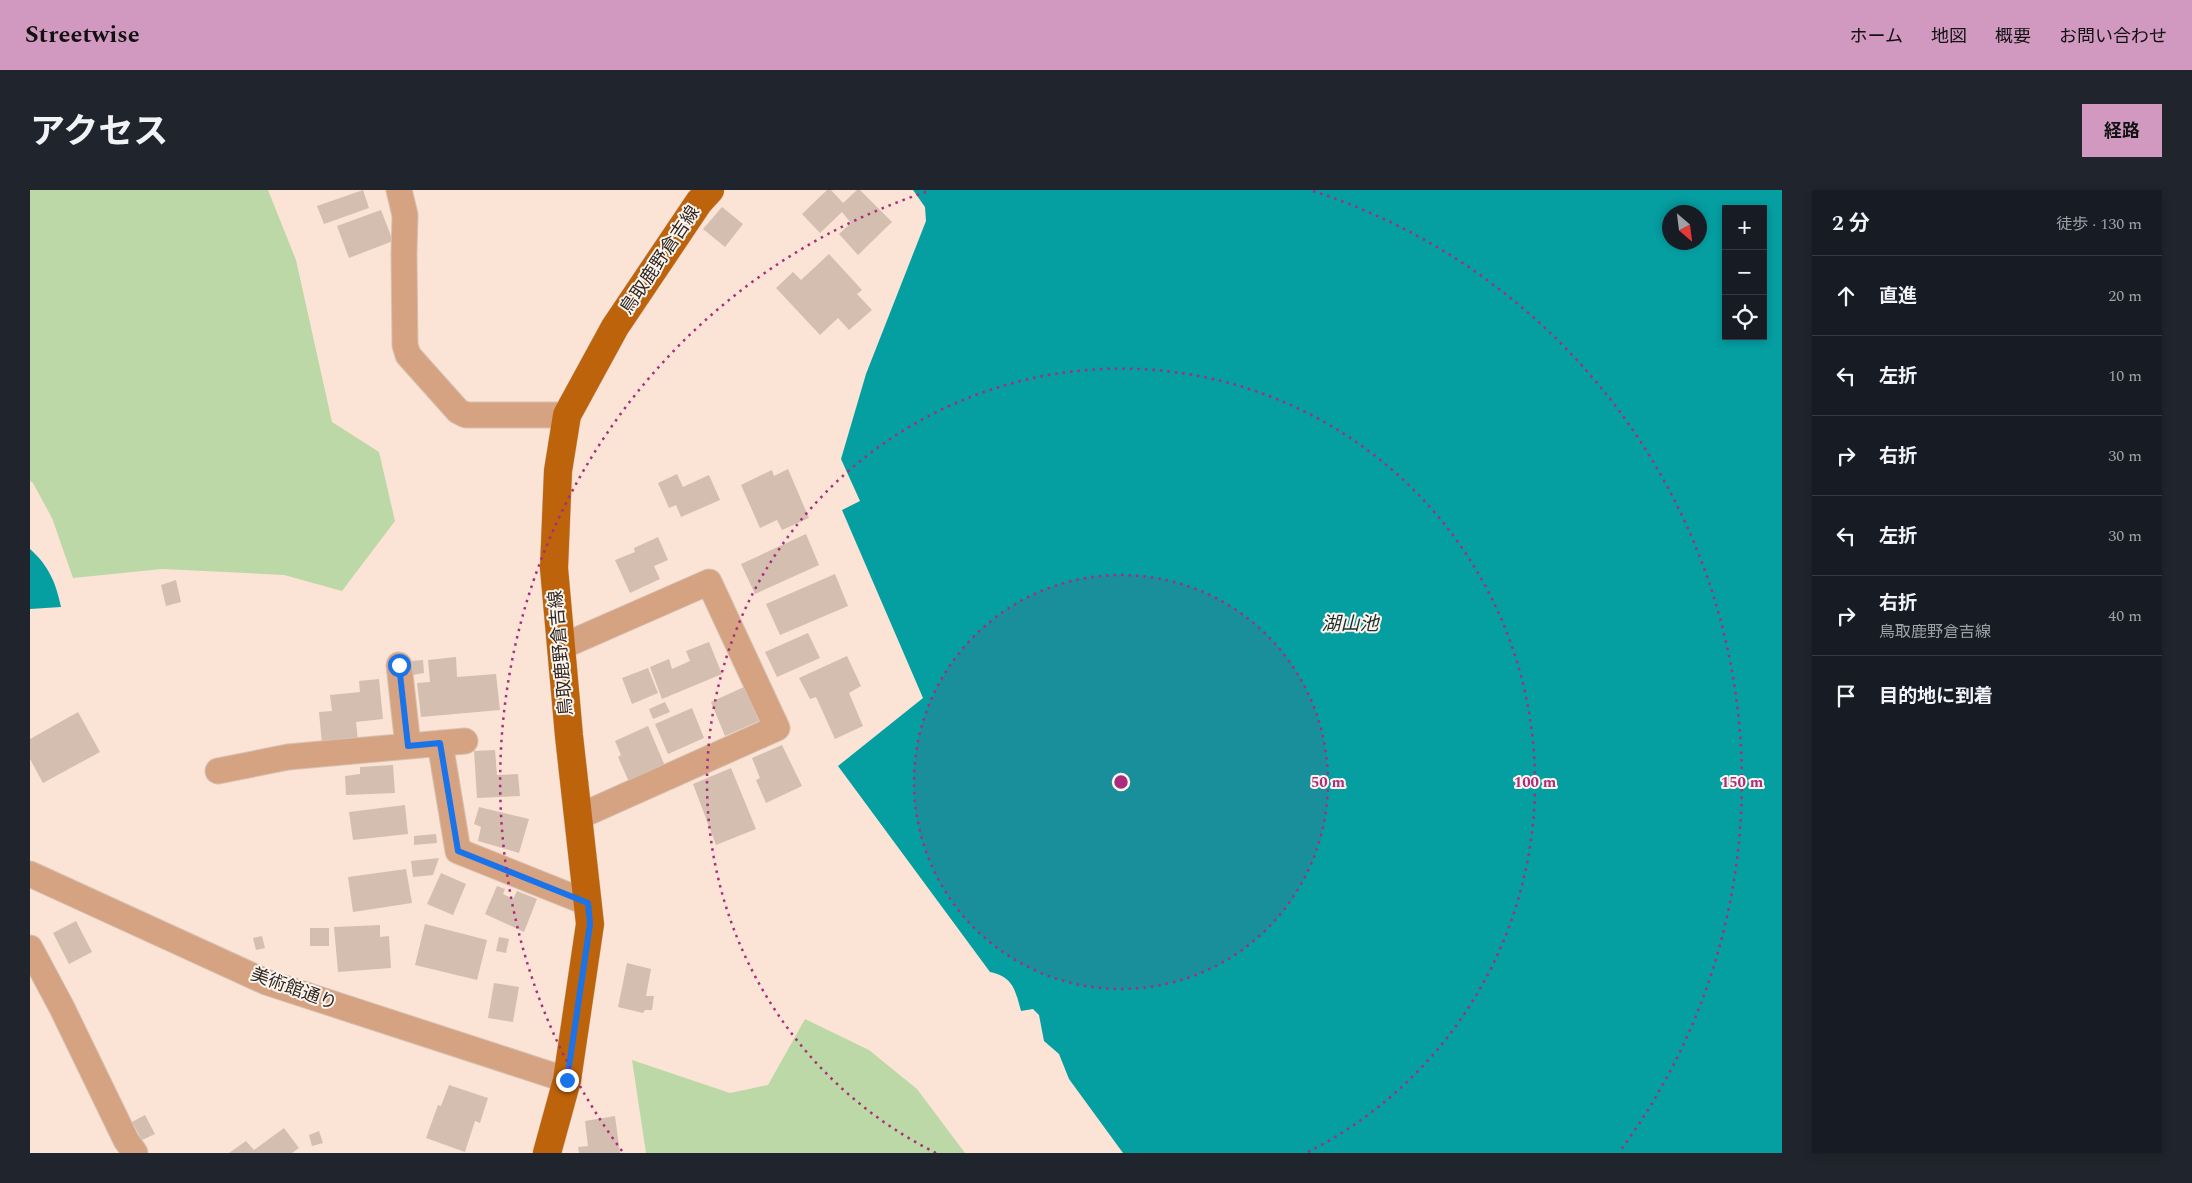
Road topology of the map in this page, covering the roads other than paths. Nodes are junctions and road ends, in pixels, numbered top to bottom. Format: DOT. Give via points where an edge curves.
graph roads {
  1 [pos="400,190"];
  2 [pos="710,190"];
  3 [pos="567,415"];
  4 [pos="561,647"];
  5 [pos="399,665"];
  6 [pos="465,741"];
  7 [pos="440,743"];
  8 [pos="408,746"];
  9 [pos="218,771"];
  10 [pos="578,818"];
  11 [pos="30,874"];
  12 [pos="588,903"];
  13 [pos="30,948"];
  14 [pos="567,1080"];
  15 [pos="135,1153"];
  16 [pos="547,1153"];
  1 -- 3 [label="street" via="405,215 405,345 408,355 458,411 466,415"];
  2 -- 3 [label="main road, 鳥取鹿野倉吉線" via="615,326"];
  3 -- 4 [label="main road, 鳥取鹿野倉吉線" via="558,471 554,568"];
  4 -- 10 [label="main road, 鳥取鹿野倉吉線"];
  4 -- 10 [label="street" via="709,582 777,728"];
  5 -- 8 [label="street"];
  6 -- 7 [label="street"];
  7 -- 8 [label="street"];
  7 -- 12 [label="street" via="458,851"];
  8 -- 9 [label="street" via="288,757"];
  10 -- 12 [label="main road, 鳥取鹿野倉吉線"];
  11 -- 14 [label="street, 美術館通り" via="266,982"];
  12 -- 14 [label="main road, 鳥取鹿野倉吉線" via="590,924"];
  13 -- 15 [label="street"];
  14 -- 16 [label="main road, 鳥取鹿野倉吉線"];
}
